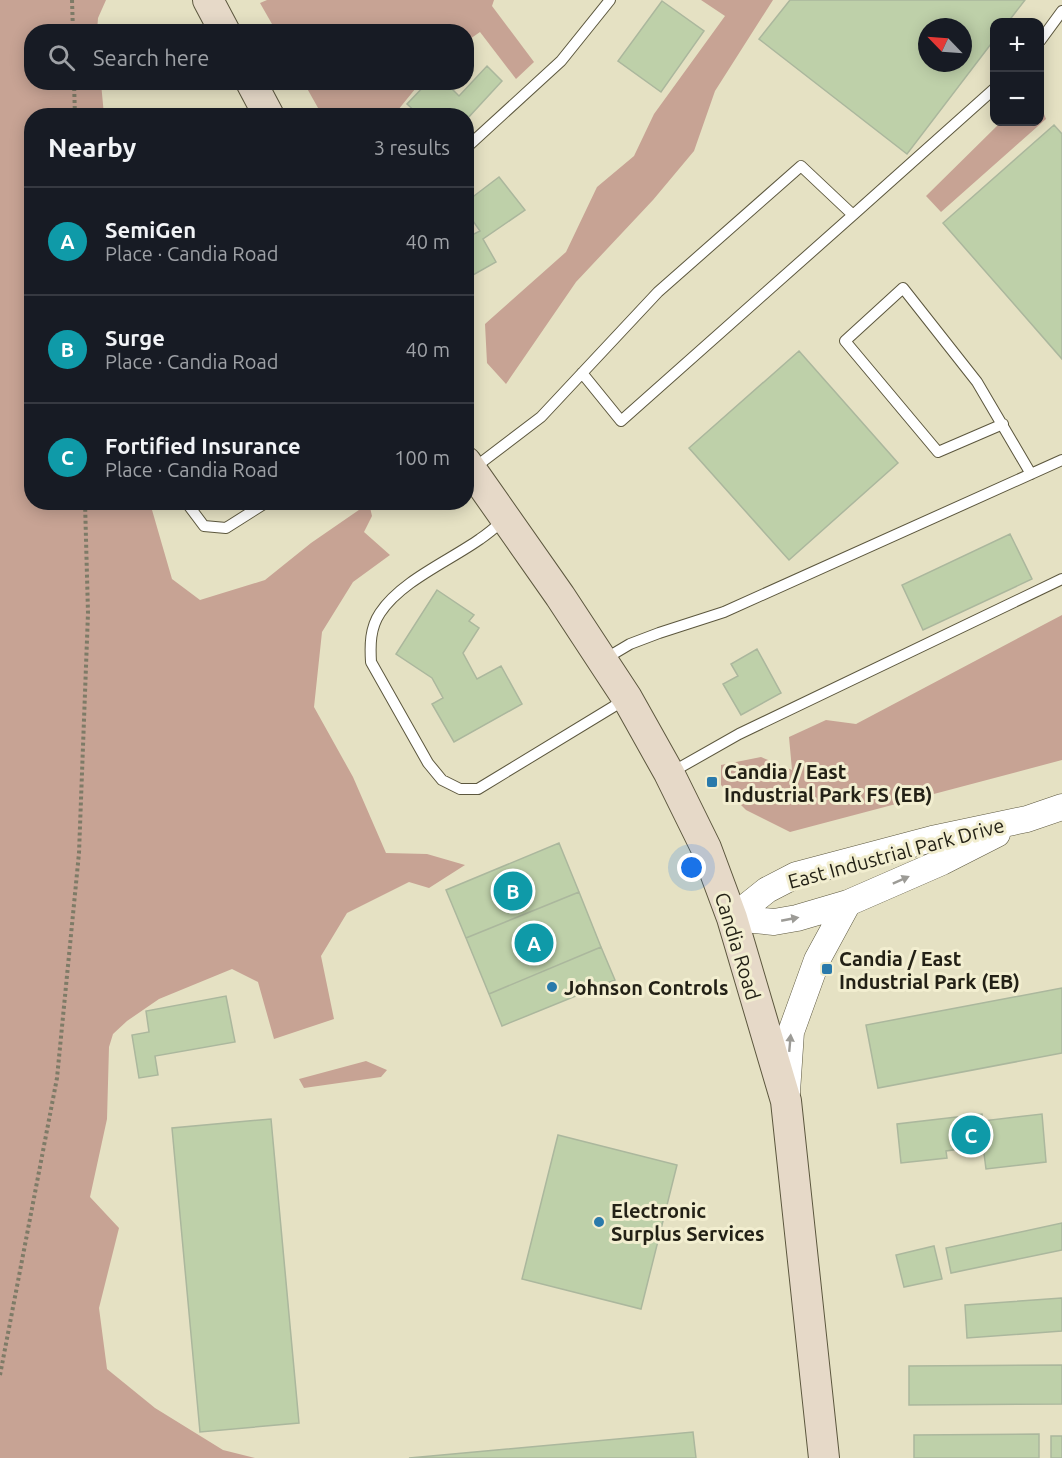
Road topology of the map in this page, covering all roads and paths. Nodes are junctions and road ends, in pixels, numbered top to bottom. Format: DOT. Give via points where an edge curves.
graph roads {
  1 [pos="72,0"];
  2 [pos="208,0"];
  3 [pos="610,0"];
  4 [pos="1062,11"];
  5 [pos="73,24"];
  6 [pos="221,24"];
  7 [pos="1044,36"];
  8 [pos="74,90"];
  9 [pos="256,90"];
  10 [pos="990,93"];
  11 [pos="75,108"];
  12 [pos="264,108"];
  13 [pos="474,141"];
  14 [pos="853,215"];
  15 [pos="582,373"];
  16 [pos="1003,424"];
  17 [pos="1062,460"];
  18 [pos="474,463"];
  19 [pos="474,473"];
  20 [pos="1031,474"];
  21 [pos="85,510"];
  22 [pos="192,510"];
  23 [pos="254,510"];
  24 [pos="505,519"];
  25 [pos="1062,579"];
  26 [pos="602,660"];
  27 [pos="627,698"];
  28 [pos="669,773"];
  29 [pos="1062,807"];
  30 [pos="1027,819"];
  31 [pos="848,903"];
  32 [pos="732,918"];
  33 [pos="786,1101"];
  34 [pos="0,1375"];
  35 [pos="824,1458"];
  1 -- 5 [label="path"];
  2 -- 6 [label="main road"];
  3 -- 13 [label="lane" via="561,60"];
  4 -- 7 [label="lane"];
  8 -- 11 [label="path"];
  9 -- 12 [label="main road"];
  10 -- 14 [label="lane"];
  14 -- 15 [label="lane" via="621,421"];
  14 -- 15 [label="lane" via="801,166 658,292"];
  15 -- 18 [label="lane" via="541,417"];
  16 -- 16 [label="lane" via="977,381 903,288 845,341 938,452"];
  16 -- 20 [label="lane"];
  17 -- 20 [label="lane"];
  19 -- 24 [label="main road, Candia Road"];
  20 -- 26 [label="lane" via="724,612 630,644"];
  21 -- 34 [label="path" via="88,613 79,853 57,1078"];
  22 -- 23 [label="lane" via="204,526 226,528"];
  24 -- 26 [label="main road, Candia Road"];
  24 -- 27 [label="lane" via="405,588 380,613 372,630 371,662 428,763 442,780 460,789 478,789"];
  25 -- 28 [label="lane" via="739,734"];
  26 -- 27 [label="main road, Candia Road"];
  27 -- 28 [label="main road, Candia Road"];
  28 -- 32 [label="main road, Candia Road" via="706,848"];
  29 -- 30 [label="street, East Industrial Park Drive"];
  31 -- 30 [label="street, East Industrial Park Drive, one-way"];
  30 -- 32 [label="street, East Industrial Park Drive" via="795,875 767,890"];
  32 -- 31 [label="street, East Industrial Park Drive, one-way" via="774,922"];
  33 -- 31 [label="street, one-way" via="791,1032 817,960"];
  32 -- 33 [label="main road, Candia Road"];
  33 -- 35 [label="main road, Candia Road"];
}
